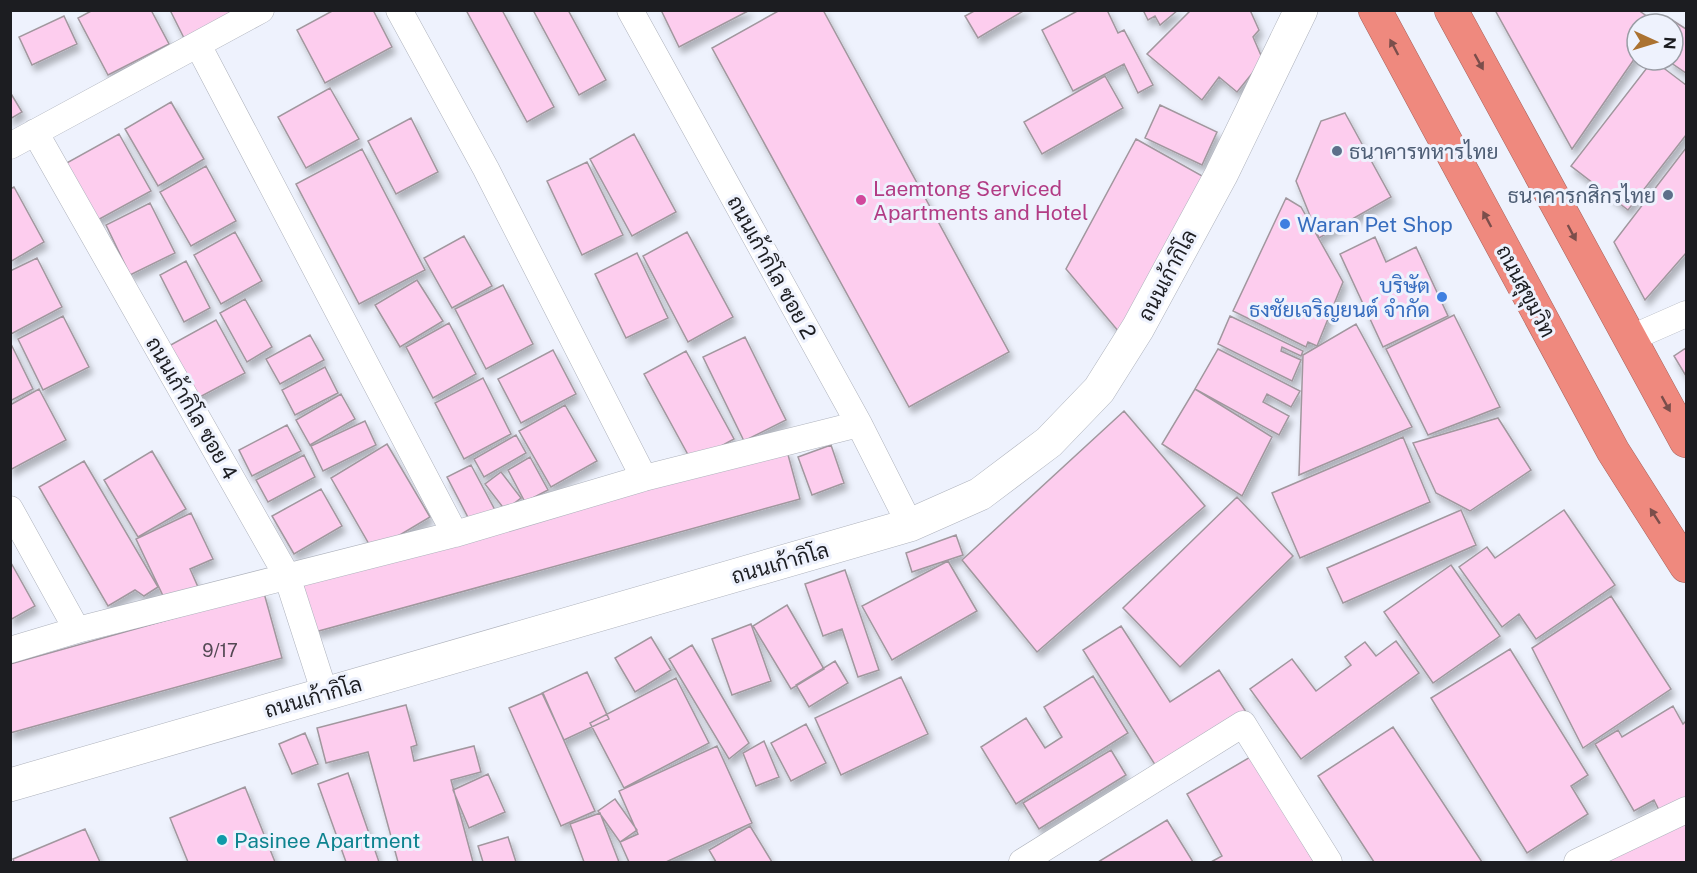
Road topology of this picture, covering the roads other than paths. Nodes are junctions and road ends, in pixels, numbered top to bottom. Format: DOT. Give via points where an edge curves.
graph roads {
  1 [pos="261,10"];
  2 [pos="399,10"];
  3 [pos="630,10"];
  4 [pos="1301,10"];
  5 [pos="1375,10"];
  6 [pos="1451,10"];
  7 [pos="198,45"];
  8 [pos="35,132"];
  9 [pos="10,146"];
  10 [pos="1686,314"];
  11 [pos="1629,339"];
  12 [pos="859,424"];
  13 [pos="1686,441"];
  14 [pos="644,478"];
  15 [pos="10,509"];
  16 [pos="910,525"];
  17 [pos="454,534"];
  18 [pos="1686,566"];
  19 [pos="287,576"];
  20 [pos="77,630"];
  21 [pos="10,650"];
  22 [pos="325,694"];
  23 [pos="10,785"];
  24 [pos="1686,810"];
  25 [pos="1022,862"];
  26 [pos="1329,862"];
  27 [pos="1577,862"];
  1 -- 7 [label="street"];
  2 -- 14 [label="street" via="486,169"];
  3 -- 12 [label="street, ถนนเก้ากิโล ซอย 2"];
  4 -- 16 [label="main road, ถนนเก้ากิโล" via="1221,175 1138,328 1099,390 1049,442 980,494"];
  18 -- 5 [label="highway, ถนนสุขุมวิท, one-way" via="1613,451"];
  6 -- 11 [label="highway, one-way"];
  7 -- 8 [label="street"];
  7 -- 17 [label="street"];
  8 -- 9 [label="street"];
  8 -- 19 [label="street, ถนนเก้ากิโล ซอย 4"];
  10 -- 11 [label="street"];
  11 -- 13 [label="highway, one-way"];
  12 -- 14 [label="street"];
  12 -- 16 [label="street, ถนนเก้ากิโล ซอย 2"];
  14 -- 17 [label="street"];
  15 -- 20 [label="street"];
  16 -- 22 [label="main road, ถนนเก้ากิโล"];
  17 -- 19 [label="street"];
  19 -- 20 [label="street"];
  19 -- 22 [label="street, ถนนเก้ากิโล ซอย 4"];
  20 -- 21 [label="street"];
  22 -- 23 [label="main road, ถนนเก้ากิโล"];
  24 -- 27 [label="street"];
  25 -- 26 [label="street" via="1244,724"];
}
